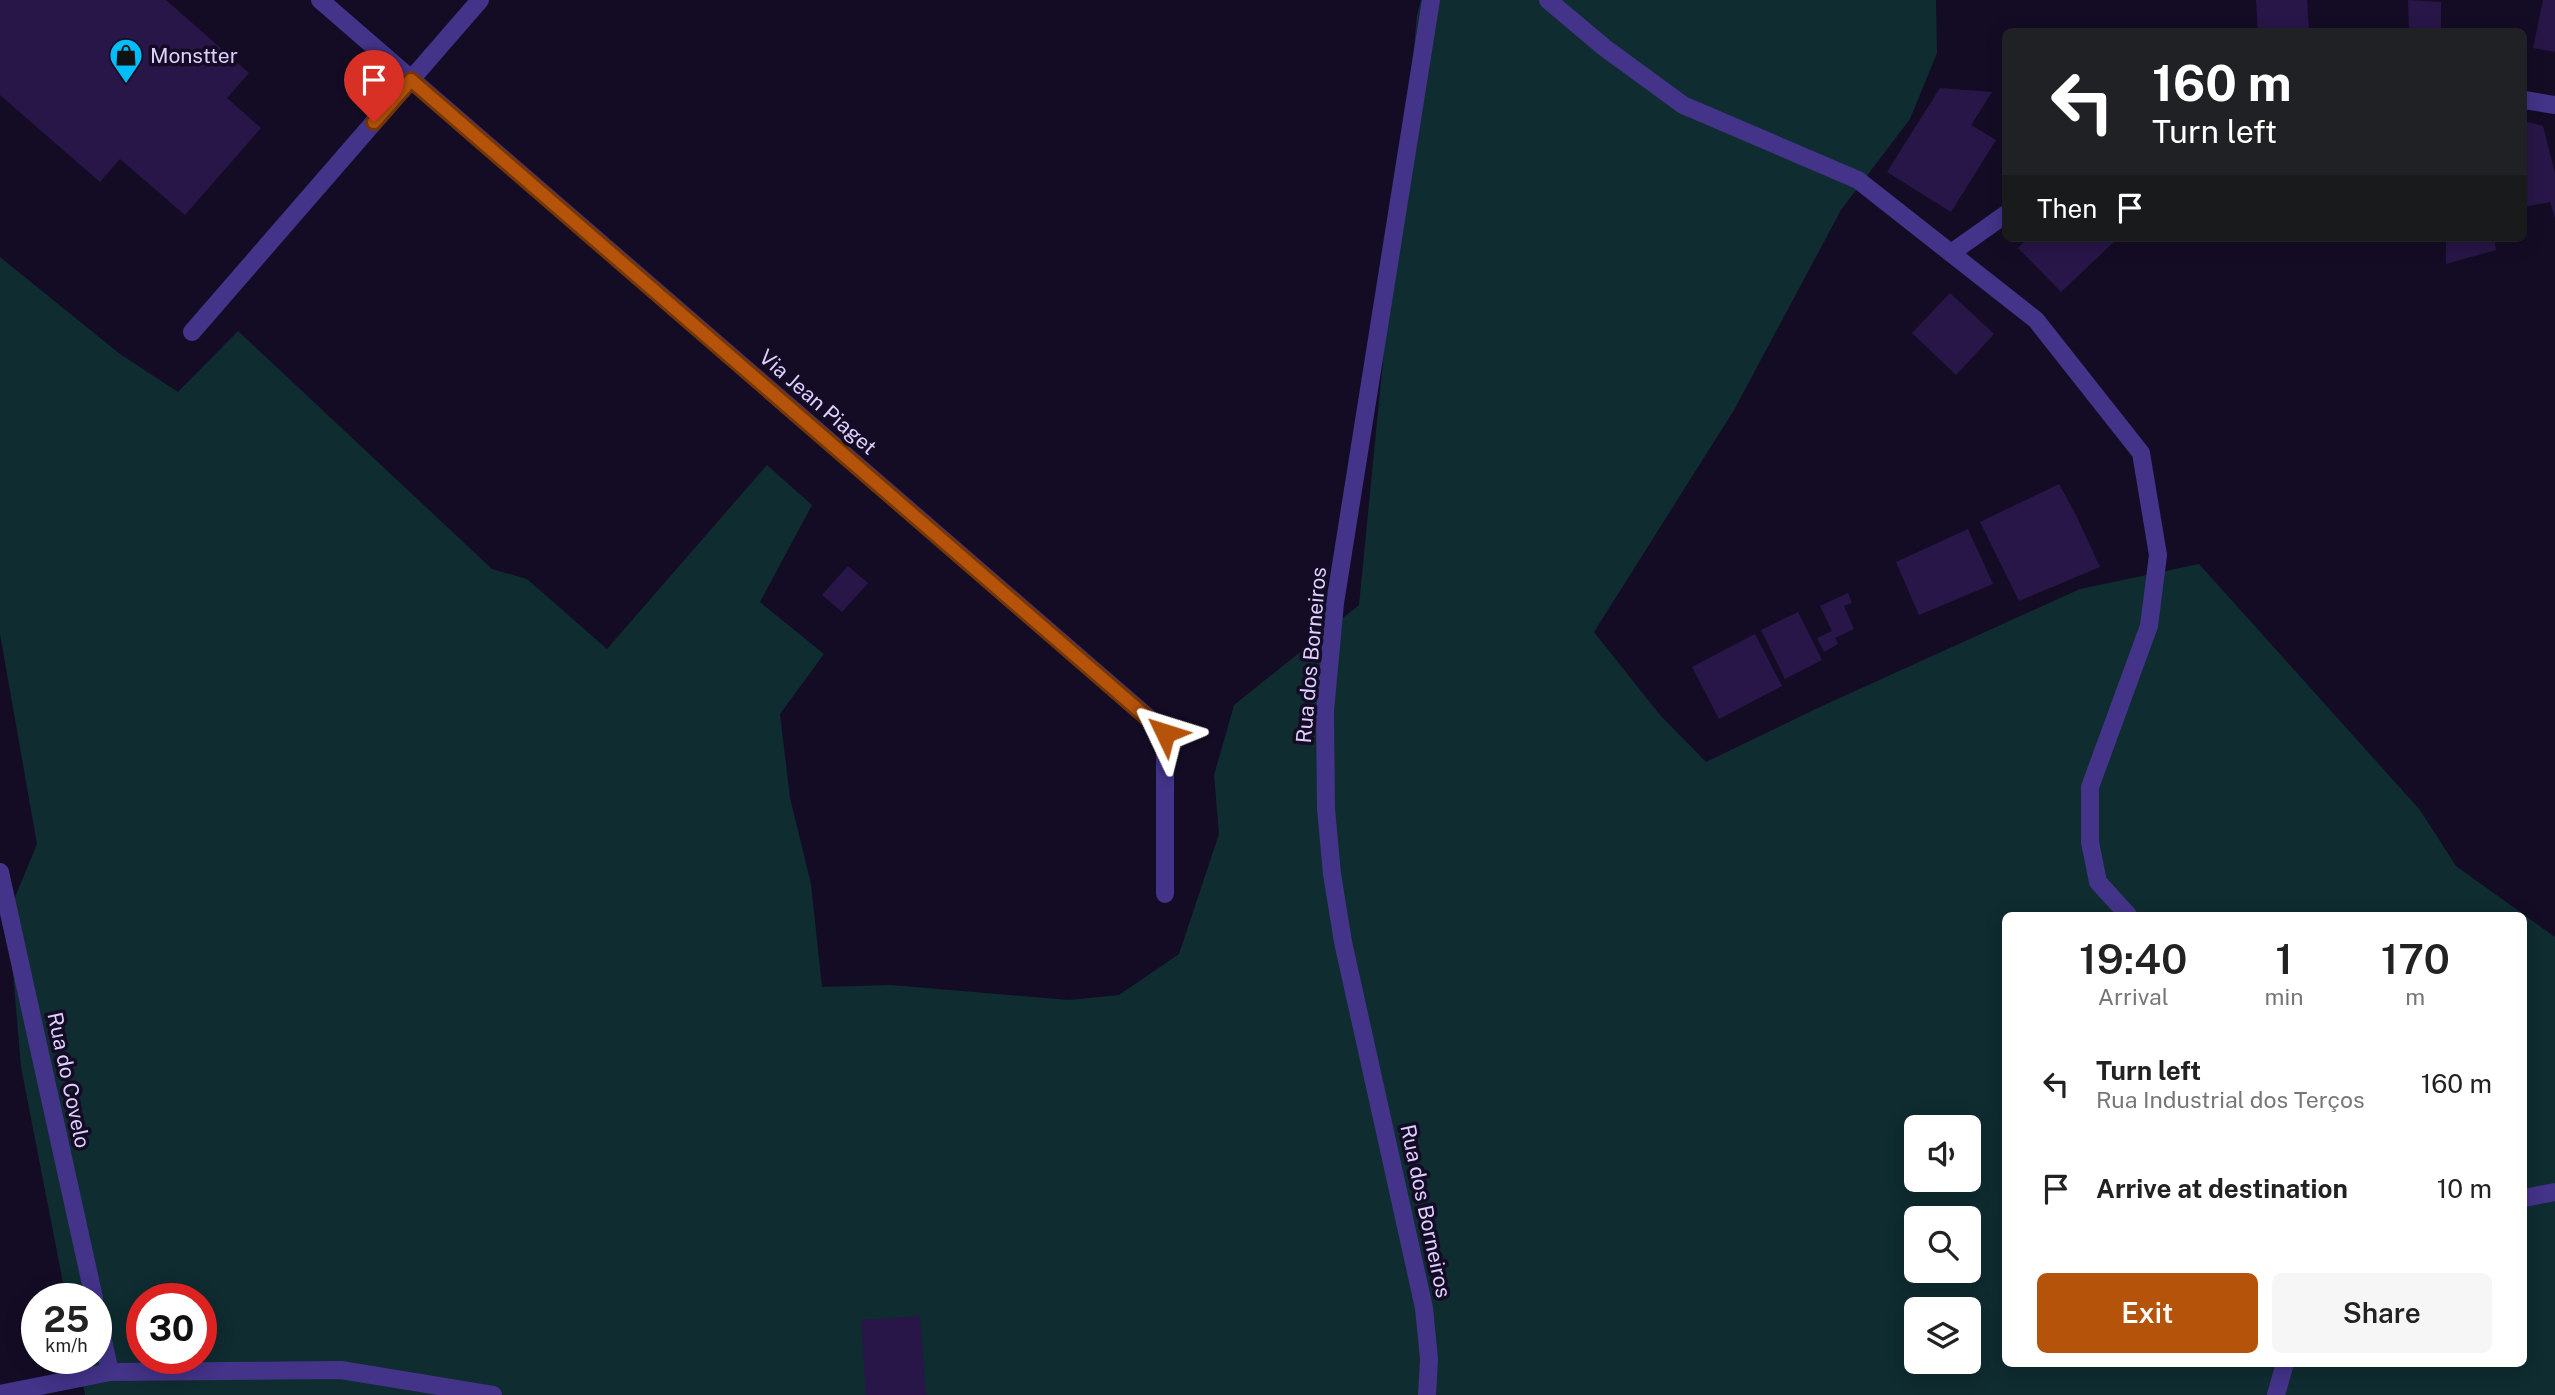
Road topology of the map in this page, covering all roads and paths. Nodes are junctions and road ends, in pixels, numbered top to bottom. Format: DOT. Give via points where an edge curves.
graph roads {
  1 [pos="320,0"];
  2 [pos="480,0"];
  3 [pos="1431,0"];
  4 [pos="1548,0"];
  5 [pos="411,80"];
  6 [pos="2527,100"];
  7 [pos="2555,105"];
  8 [pos="2002,217"];
  9 [pos="1951,253"];
  10 [pos="192,332"];
  11 [pos="0,872"];
  12 [pos="1165,894"];
  13 [pos="2125,912"];
  14 [pos="2555,1192"];
  15 [pos="2527,1197"];
  16 [pos="91,1283"];
  17 [pos="2285,1367"];
  18 [pos="112,1372"];
  19 [pos="100,1374"];
  20 [pos="0,1394"];
  21 [pos="494,1395"];
  22 [pos="1427,1395"];
  23 [pos="2276,1395"];
  1 -- 5 [label="street, Via Jean Piaget"];
  2 -- 5 [label="street"];
  3 -- 22 [label="street, Rua dos Borneiros" via="1335,603 1325,711 1332,874 1424,1308"];
  4 -- 9 [label="street" via="1683,105 1858,180"];
  5 -- 10 [label="street"];
  5 -- 12 [label="street, Via Jean Piaget" via="1165,733"];
  6 -- 7 [label="street"];
  8 -- 9 [label="street"];
  9 -- 13 [label="street" via="2036,320 2141,453 2158,555 2149,626 2090,787 2090,842 2098,882"];
  11 -- 16 [label="street, Rua do Covelo"];
  14 -- 15 [label="street"];
  17 -- 23 [label="street"];
  18 -- 21 [label="street" via="341,1370"];
  19 -- 20 [label="street"];
}
